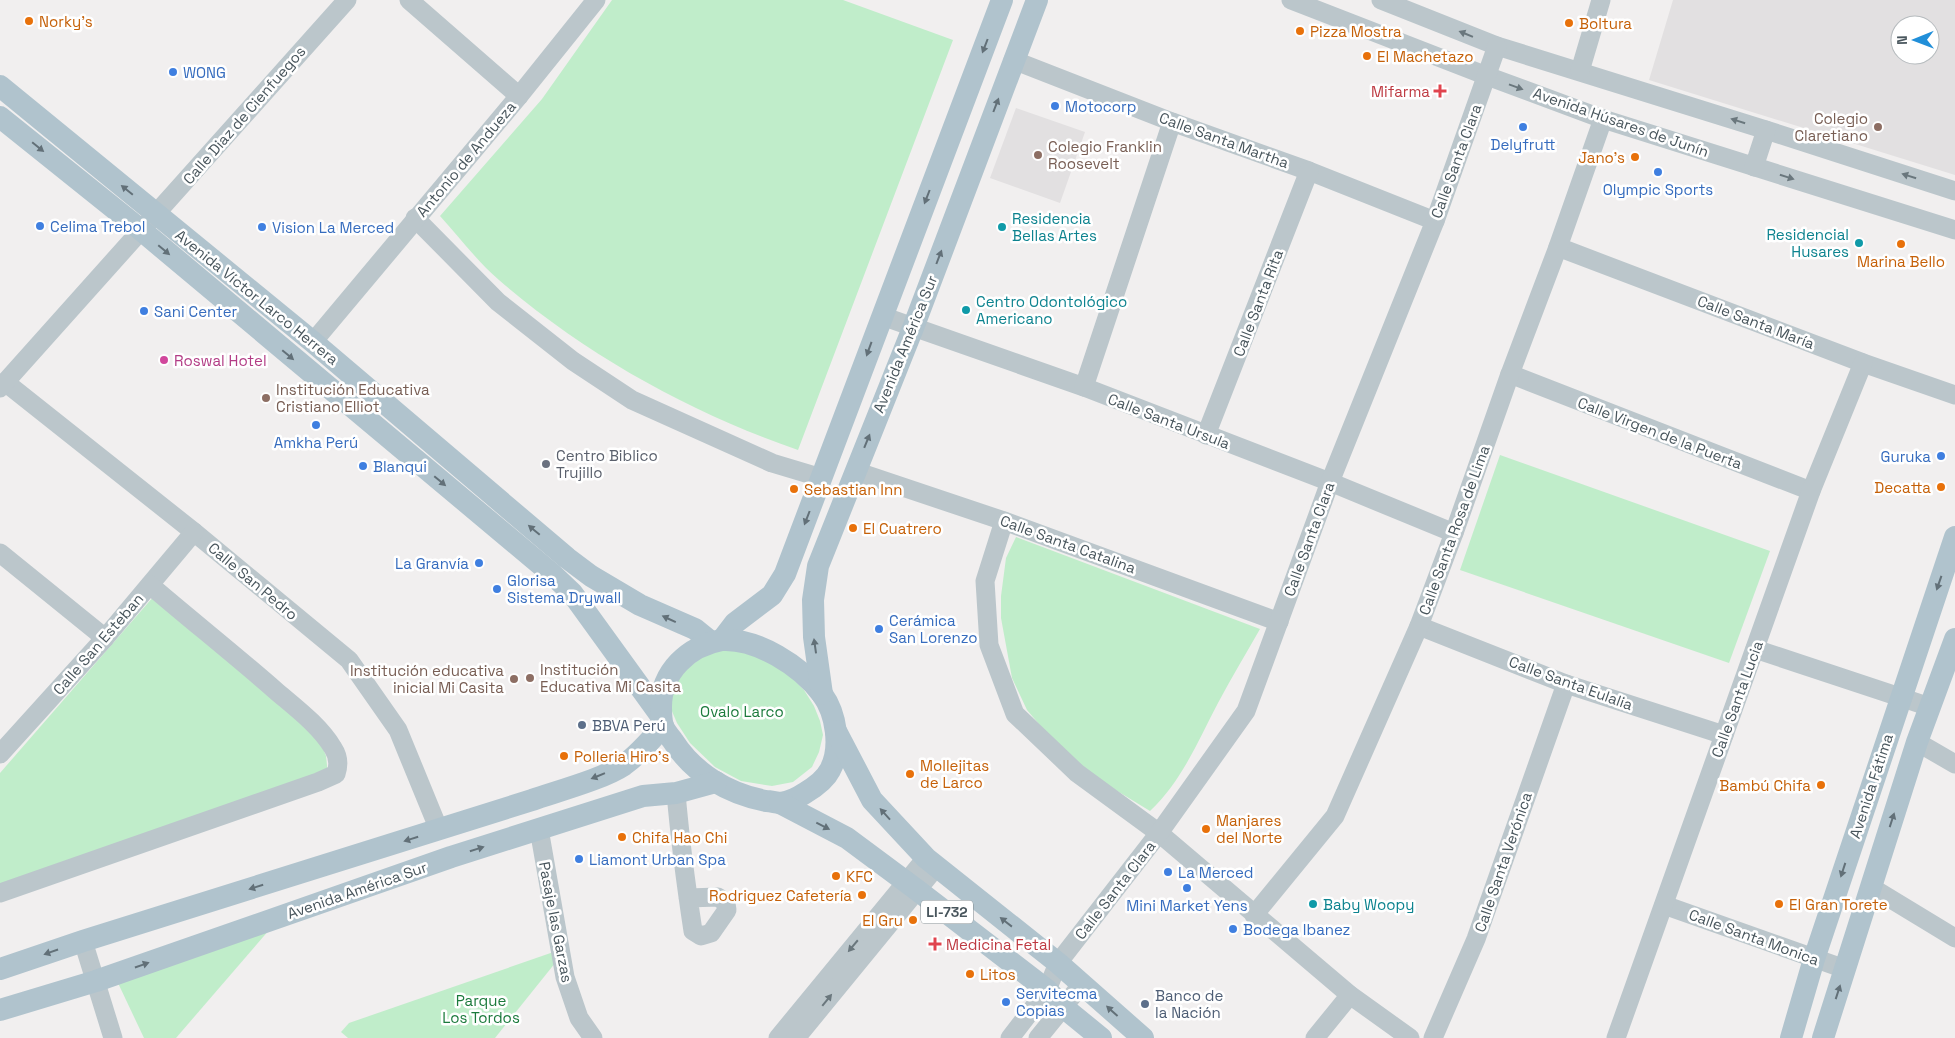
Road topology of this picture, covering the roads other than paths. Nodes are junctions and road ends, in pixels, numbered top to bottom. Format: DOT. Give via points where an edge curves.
graph roads {
  1 [pos="347,0"];
  2 [pos="409,0"];
  3 [pos="596,0"];
  4 [pos="1002,0"];
  5 [pos="1037,0"];
  6 [pos="1291,0"];
  7 [pos="1381,0"];
  8 [pos="1601,0"];
  9 [pos="1497,46"];
  10 [pos="1013,60"];
  11 [pos="1580,71"];
  12 [pos="1487,76"];
  13 [pos="0,86"];
  14 [pos="519,96"];
  15 [pos="0,117"];
  16 [pos="1603,119"];
  17 [pos="1172,122"];
  18 [pos="1766,130"];
  19 [pos="1754,167"];
  20 [pos="1310,171"];
  21 [pos="1955,192"];
  22 [pos="157,214"];
  23 [pos="415,218"];
  24 [pos="1435,221"];
  25 [pos="141,230"];
  26 [pos="1955,230"];
  27 [pos="1558,247"];
  28 [pos="882,316"];
  29 [pos="913,328"];
  30 [pos="313,342"];
  31 [pos="1863,363"];
  32 [pos="1510,374"];
  33 [pos="2,385"];
  34 [pos="1084,387"];
  35 [pos="1955,395"];
  36 [pos="1206,435"];
  37 [pos="855,471"];
  38 [pos="822,478"];
  39 [pos="1330,482"];
  40 [pos="1811,492"];
  41 [pos="1004,521"];
  42 [pos="194,532"];
  43 [pos="1454,533"];
  44 [pos="1955,537"];
  45 [pos="567,558"];
  46 [pos="3,562"];
  47 [pos="552,574"];
  48 [pos="150,585"];
  49 [pos="1279,622"];
  50 [pos="1419,626"];
  51 [pos="105,638"];
  52 [pos="1955,640"];
  53 [pos="716,641"];
  54 [pos="1755,649"];
  55 [pos="1566,684"];
  56 [pos="822,694"];
  57 [pos="1900,698"];
  58 [pos="1930,707"];
  59 [pos="662,721"];
  60 [pos="835,728"];
  61 [pos="1724,735"];
  62 [pos="1917,742"];
  63 [pos="0,754"];
  64 [pos="1955,764"];
  65 [pos="716,782"];
  66 [pos="676,793"];
  67 [pos="780,803"];
  68 [pos="539,829"];
  69 [pos="439,830"];
  70 [pos="1159,833"];
  71 [pos="931,863"];
  72 [pos="912,886"];
  73 [pos="1871,887"];
  74 [pos="0,893"];
  75 [pos="688,898"];
  76 [pos="1664,905"];
  77 [pos="1254,915"];
  78 [pos="876,930"];
  79 [pos="1955,938"];
  80 [pos="83,941"];
  81 [pos="1814,959"];
  82 [pos="1058,963"];
  83 [pos="0,969"];
  84 [pos="1845,969"];
  85 [pos="96,981"];
  86 [pos="1082,984"];
  87 [pos="1047,990"];
  88 [pos="1350,995"];
  89 [pos="1063,1006"];
  90 [pos="0,1010"];
  91 [pos="113,1038"];
  92 [pos="593,1038"];
  93 [pos="778,1038"];
  94 [pos="796,1038"];
  95 [pos="1010,1038"];
  96 [pos="1038,1038"];
  97 [pos="1101,1038"];
  98 [pos="1143,1038"];
  99 [pos="1315,1038"];
  100 [pos="1410,1038"];
  101 [pos="1433,1038"];
  102 [pos="1616,1038"];
  103 [pos="1791,1038"];
  104 [pos="1823,1038"];
  1 -- 22 [label="street, Calle Diaz de Cienfuegos"];
  2 -- 14 [label="street"];
  3 -- 14 [label="street, Antonio de Andueza"];
  4 -- 28 [label="main road, Avenida América Sur, one-way"];
  5 -- 10 [label="main road, Avenida América Sur"];
  6 -- 12 [label="street, Avenida Húsares de Junín"];
  9 -- 7 [label="street, one-way"];
  8 -- 11 [label="street"];
  9 -- 11 [label="street"];
  9 -- 12 [label="street, Calle Santa Clara"];
  10 -- 17 [label="street, Calle Santa Martha"];
  29 -- 10 [label="main road, Avenida América Sur, one-way"];
  18 -- 11 [label="street, one-way"];
  12 -- 16 [label="street, Avenida Húsares de Junín, one-way"];
  12 -- 24 [label="street, Calle Santa Clara"];
  22 -- 13 [label="main road, Avenida Víctor Larco Herrera, one-way"];
  14 -- 23 [label="street, Antonio de Andueza"];
  15 -- 25 [label="main road, Avenida Víctor Larco Herrera, one-way"];
  16 -- 19 [label="street, Avenida Húsares de Junín"];
  16 -- 27 [label="street, Calle Santa Rosa de Lima"];
  17 -- 20 [label="street, Calle Santa Martha"];
  17 -- 34 [label="street"];
  18 -- 19 [label="street"];
  21 -- 18 [label="street, one-way"];
  19 -- 26 [label="street, Avenida Húsares de Junín, one-way"];
  20 -- 24 [label="street, Calle Santa Martha"];
  20 -- 36 [label="street, Calle Santa Rita"];
  22 -- 25 [label="street, Calle Diaz de Cienfuegos"];
  22 -- 30 [label="main road, Avenida Víctor Larco Herrera"];
  23 -- 30 [label="street, Antonio de Andueza"];
  23 -- 38 [label="street" via="498,302 573,361 632,400 772,463"];
  24 -- 39 [label="street, Calle Santa Clara"];
  25 -- 33 [label="street, Calle Diaz de Cienfuegos"];
  25 -- 47 [label="main road, Avenida Víctor Larco Herrera, one-way"];
  27 -- 31 [label="street, Calle Santa María"];
  27 -- 32 [label="street, Calle Santa Rosa de Lima"];
  28 -- 29 [label="street, Calle Santa Ursula"];
  28 -- 38 [label="main road, Avenida América Sur, one-way"];
  29 -- 34 [label="street, Calle Santa Ursula"];
  37 -- 29 [label="main road, Avenida América Sur, one-way"];
  45 -- 30 [label="main road, Avenida Víctor Larco Herrera, one-way"];
  31 -- 35 [label="street, Calle Santa María"];
  31 -- 40 [label="street, Calle Santa Lucia"];
  32 -- 40 [label="street, Calle Virgen de la Puerta"];
  32 -- 43 [label="street, Calle Santa Rosa de Lima"];
  33 -- 42 [label="street, Calle San Pedro"];
  34 -- 36 [label="street, Calle Santa Ursula"];
  36 -- 39 [label="street, Calle Santa Ursula"];
  37 -- 41 [label="street, Calle Santa Catalina"];
  56 -- 37 [label="main road, Avenida América Sur, one-way" via="814,637 816,574"];
  38 -- 53 [label="main road, Avenida América Sur, one-way" via="785,574 772,595"];
  39 -- 43 [label="street, Calle Santa Ursula"];
  39 -- 49 [label="street, Calle Santa Clara"];
  40 -- 54 [label="street, Calle Santa Lucia"];
  41 -- 49 [label="street, Calle Santa Catalina"];
  41 -- 70 [label="street" via="985,581 989,645 1015,714 1077,773"];
  42 -- 48 [label="street, Calle San Esteban"];
  42 -- 69 [label="street, Calle San Pedro" via="349,660 398,730"];
  43 -- 50 [label="street, Calle Santa Rosa de Lima"];
  44 -- 57 [label="main road, Avenida Fátima, one-way"];
  45 -- 47 [label="street"];
  53 -- 45 [label="main road, Avenida Víctor Larco Herrera, one-way" via="640,605 590,576"];
  46 -- 51 [label="street"];
  47 -- 59 [label="main road, Avenida Víctor Larco Herrera" via="572,593"];
  48 -- 51 [label="street, Calle San Esteban"];
  48 -- 74 [label="street" via="307,718 333,748 338,758 336,774"];
  49 -- 70 [label="street, Calle Santa Clara" via="1246,711"];
  50 -- 55 [label="street, Calle Santa Eulalia"];
  50 -- 77 [label="street, Calle Santa Rosa de Lima" via="1335,816"];
  51 -- 63 [label="street, Calle San Esteban"];
  52 -- 58 [label="main road, Avenida Fátima"];
  53 -- 56 [label="main road" via="746,642 762,648 799,670"];
  53 -- 59 [label="main road" via="694,650 673,670 661,700"];
  54 -- 57 [label="street"];
  54 -- 61 [label="street, Calle Santa Lucia"];
  55 -- 61 [label="street, Calle Santa Eulalia"];
  55 -- 101 [label="street, Calle Santa Verónica" via="1476,939"];
  56 -- 60 [label="main road"];
  57 -- 58 [label="street"];
  57 -- 81 [label="main road, Avenida Fátima, one-way"];
  58 -- 62 [label="main road, Avenida Fátima"];
  59 -- 65 [label="main road" via="688,761"];
  59 -- 69 [label="main road, Avenida América Sur, one-way" via="640,752 623,766"];
  60 -- 67 [label="main road" via="836,751 830,770 816,787"];
  71 -- 60 [label="main road, LI-732, one-way" via="872,800"];
  61 -- 76 [label="street, Calle Santa Lucia"];
  62 -- 64 [label="street"];
  73 -- 62 [label="main road, Avenida Fátima, one-way"];
  65 -- 66 [label="main road, Avenida América Sur"];
  65 -- 67 [label="main road" via="751,798"];
  66 -- 68 [label="main road, Avenida América Sur" via="643,796"];
  66 -- 75 [label="street"];
  67 -- 72 [label="main road, LI-732, one-way" via="847,838"];
  85 -- 68 [label="main road, Avenida América Sur, one-way"];
  68 -- 92 [label="street, Pasaje las Garzas" via="564,978 579,1018"];
  69 -- 80 [label="main road, Avenida América Sur, one-way"];
  70 -- 77 [label="street"];
  70 -- 82 [label="street, Calle Santa Clara"];
  71 -- 72 [label="street"];
  82 -- 71 [label="main road, LI-732, one-way"];
  72 -- 78 [label="street"];
  72 -- 87 [label="main road, LI-732"];
  73 -- 79 [label="street"];
  73 -- 84 [label="main road, Avenida Fátima"];
  76 -- 81 [label="street, Calle Santa Monica"];
  76 -- 102 [label="street, Calle Santa Lucia"];
  77 -- 88 [label="street"];
  78 -- 93 [label="street, one-way"];
  94 -- 78 [label="street, one-way"];
  80 -- 83 [label="main road, Avenida América Sur, one-way"];
  80 -- 85 [label="street"];
  81 -- 84 [label="street, Calle Santa Monica"];
  81 -- 103 [label="main road, Avenida Fátima"];
  82 -- 86 [label="main road, LI-732"];
  82 -- 87 [label="street, Calle Santa Clara"];
  104 -- 84 [label="main road, Avenida Fátima, one-way"];
  85 -- 90 [label="main road, Avenida América Sur"];
  85 -- 91 [label="street"];
  86 -- 89 [label="street"];
  98 -- 86 [label="main road, LI-732, one-way"];
  87 -- 89 [label="main road, LI-732"];
  87 -- 95 [label="street, Calle Santa Clara"];
  88 -- 99 [label="street"];
  88 -- 100 [label="street"];
  89 -- 96 [label="street"];
  89 -- 97 [label="main road, LI-732"];
}
